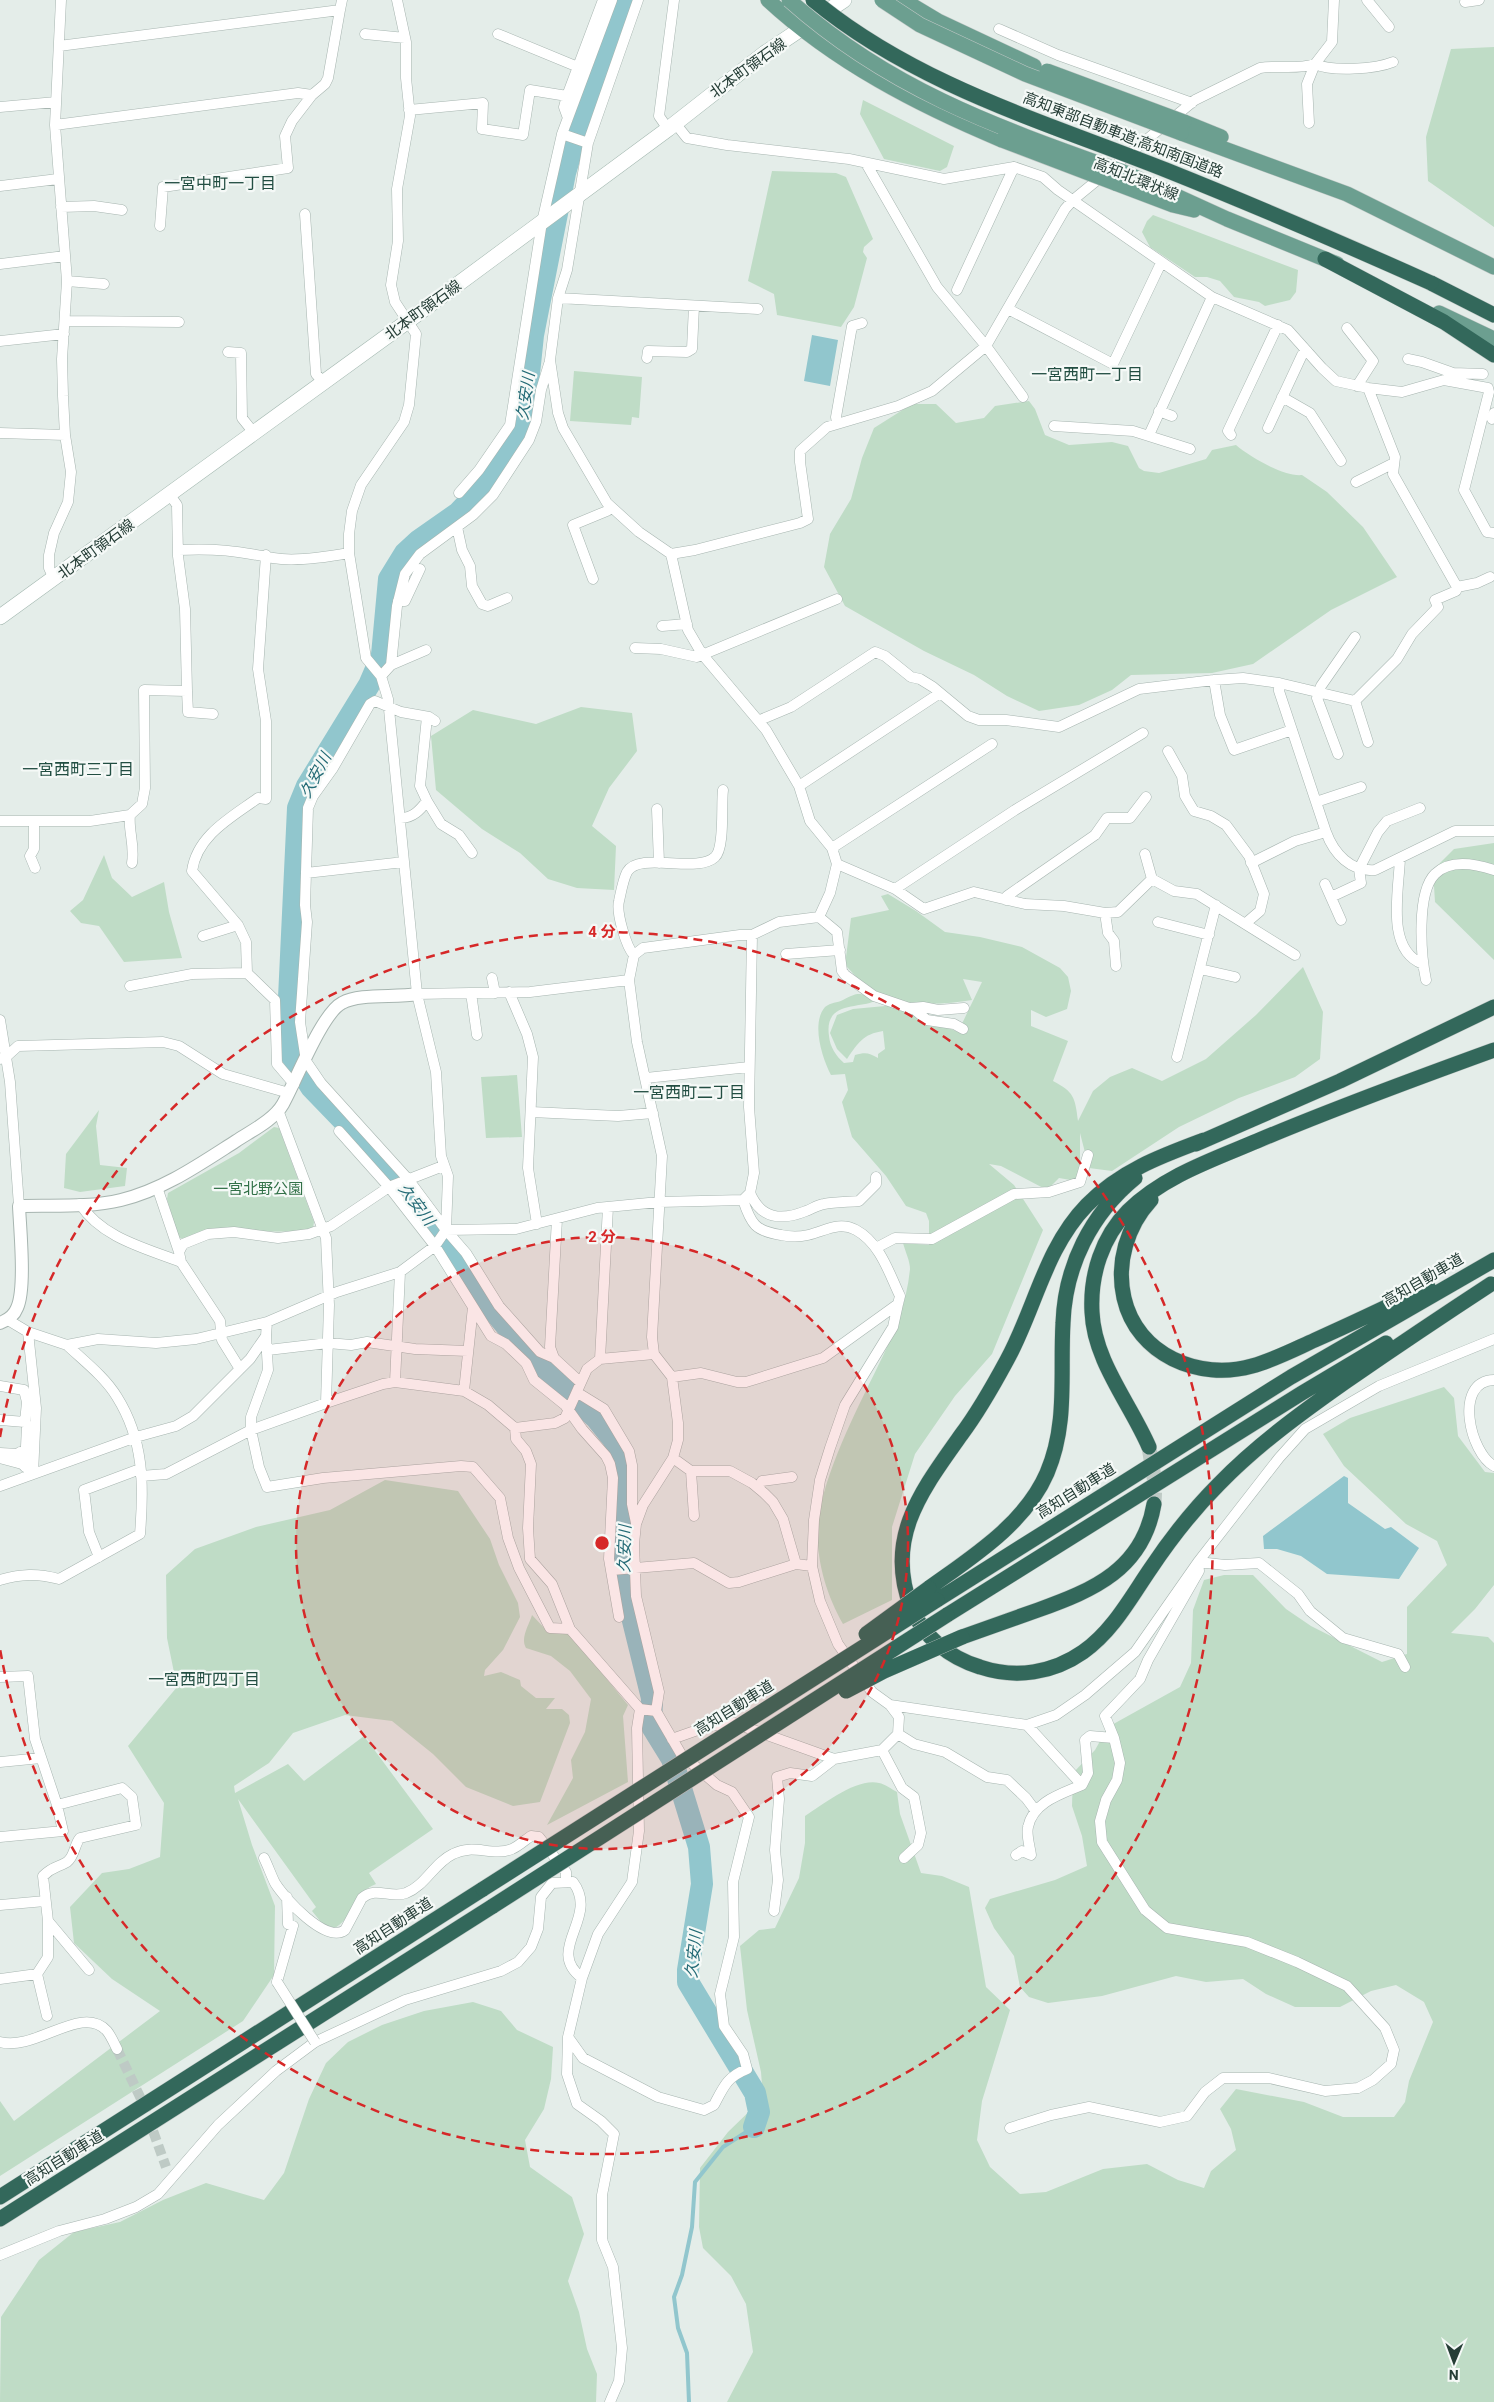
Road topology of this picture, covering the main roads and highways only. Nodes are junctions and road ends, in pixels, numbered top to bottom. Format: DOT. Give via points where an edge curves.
graph roads {
  1 [pos="768,0"];
  2 [pos="789,0"];
  3 [pos="813,0"];
  4 [pos="844,0"];
  5 [pos="882,0"];
  6 [pos="903,0"];
  7 [pos="802,30"];
  8 [pos="1182,127"];
  9 [pos="1121,178"];
  10 [pos="1325,259"];
  11 [pos="1494,267"];
  12 [pos="1431,283"];
  13 [pos="1494,310"];
  14 [pos="1494,315"];
  15 [pos="1494,339"];
  16 [pos="1494,356"];
  17 [pos="0,617"];
  18 [pos="1494,1007"];
  19 [pos="1494,1050"];
  20 [pos="1204,1140"];
  21 [pos="1213,1160"];
  22 [pos="1494,1255"];
  23 [pos="1494,1260"];
  24 [pos="1493,1283"];
  25 [pos="1149,1447"];
  26 [pos="1154,1504"];
  27 [pos="933,1594"];
  28 [pos="622,1824"];
  29 [pos="0,2197"];
  30 [pos="0,2219"];
  1 -- 7 [label="main road"];
  2 -- 9 [label="main road, 高知北環状線, bridge" via="850,49 933,98"];
  3 -- 12 [label="highway, 高知東部自動車道;高知南国道路, bridge" via="842,22 927,74 989,102 1300,224"];
  4 -- 7 [label="main road, 北本町領石線"];
  5 -- 8 [label="main road, bridge" via="920,25 1016,70"];
  6 -- 8 [label="main road, bridge" via="938,21 1034,66"];
  7 -- 9 [label="main road, bridge" via="941,115 1002,140"];
  7 -- 17 [label="main road, 北本町領石線" via="765,53 672,126 324,383"];
  8 -- 11 [label="main road" via="1347,194"];
  9 -- 10 [label="main road, 高知北環状線"];
  10 -- 15 [label="main road, 高知北環状線"];
  10 -- 16 [label="highway" via="1444,322"];
  12 -- 13 [label="highway"];
  12 -- 14 [label="highway"];
  18 -- 20 [label="highway" via="1340,1081"];
  19 -- 21 [label="highway" via="1352,1101"];
  20 -- 24 [label="highway" via="1158,1157 1120,1177 1077,1217 1054,1251 1024,1326 992,1388 930,1477 916,1504 903,1545 906,1592 927,1633 962,1660 998,1672 1026,1673 1053,1668 1087,1649 1128,1604 1198,1506 1239,1464 1333,1391"];
  20 -- 27 [label="highway" via="1140,1174 1104,1208 1090,1229 1078,1252 1064,1300 1060,1428 1046,1474 1034,1495 1001,1533"];
  21 -- 22 [label="highway" via="1176,1180 1150,1202 1127,1239 1122,1267 1126,1307 1137,1328 1161,1353 1191,1367 1237,1369 1268,1361"];
  21 -- 25 [label="highway" via="1168,1180 1127,1213 1109,1237 1094,1274 1092,1314 1098,1344"];
  23 -- 27 [label="highway, 高知自動車道" via="1291,1377"];
  24 -- 28 [label="highway, 高知自動車道, bridge" via="1302,1393"];
  26 -- 28 [label="highway, bridge" via="1148,1528 1135,1552 1104,1581 1080,1595 962,1637 884,1671 831,1698 658,1806"];
  27 -- 29 [label="highway, 高知自動車道, bridge" via="754,1716"];
  28 -- 30 [label="highway, 高知自動車道, bridge"];
}
